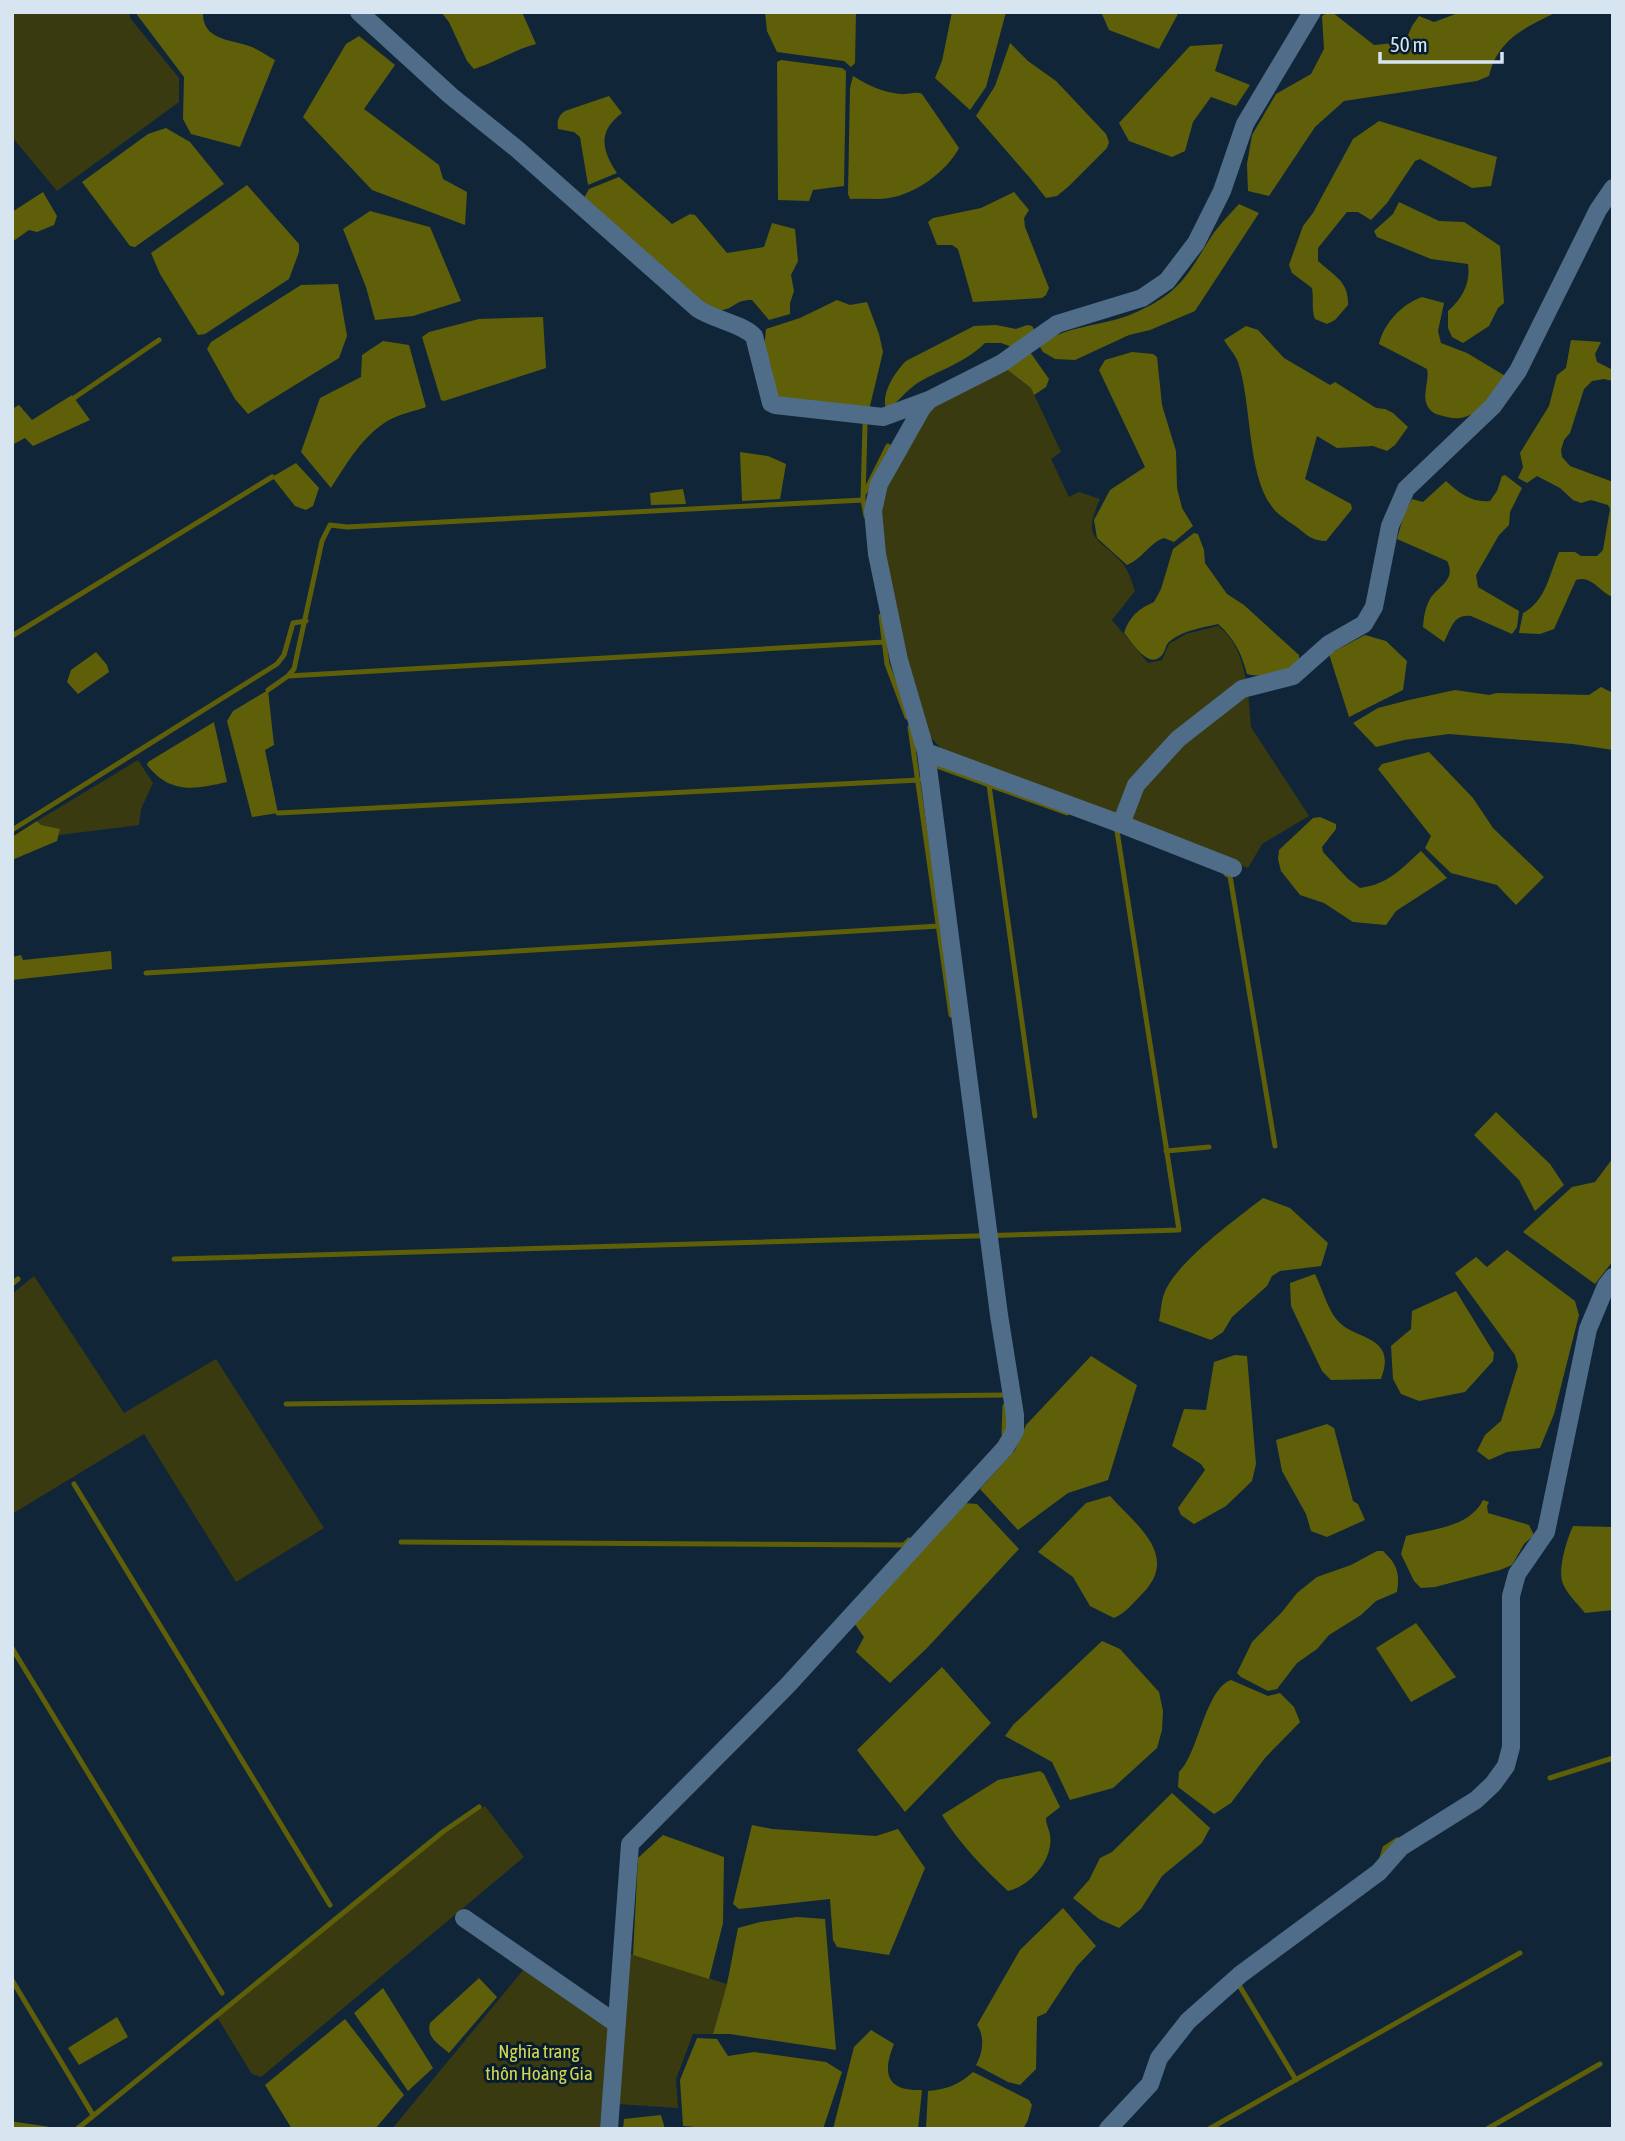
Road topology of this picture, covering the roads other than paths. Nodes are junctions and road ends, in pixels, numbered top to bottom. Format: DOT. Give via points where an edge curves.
graph roads {
  1 [pos="359,12"];
  2 [pos="1312,12"];
  3 [pos="1613,188"];
  4 [pos="929,400"];
  5 [pos="926,752"];
  6 [pos="1121,824"];
  7 [pos="1233,868"];
  8 [pos="1613,1277"];
  9 [pos="464,1918"];
  10 [pos="617,2024"];
  11 [pos="609,2129"];
  12 [pos="1108,2129"];
  1 -- 4 [label="street" via="698,309 754,336 775,405 883,417"];
  2 -- 4 [label="street" via="1245,124 1222,191 1196,243 1167,281 1142,298 1057,324 1002,363"];
  3 -- 6 [label="street" via="1518,371 1493,406 1406,489 1390,526 1368,619 1329,644 1293,676 1252,685 1232,695 1178,738 1136,785"];
  4 -- 5 [label="street" via="879,484 873,511 899,660"];
  5 -- 6 [label="street"];
  5 -- 10 [label="street" via="1015,1430 1005,1448 787,1686 630,1844"];
  6 -- 7 [label="street"];
  8 -- 12 [label="street" via="1588,1329 1545,1532 1513,1583 1511,1747 1506,1766 1476,1800 1401,1847 1380,1872 1241,1974 1188,2021 1159,2058 1150,2084"];
  9 -- 10 [label="street"];
  10 -- 11 [label="street"];
}
